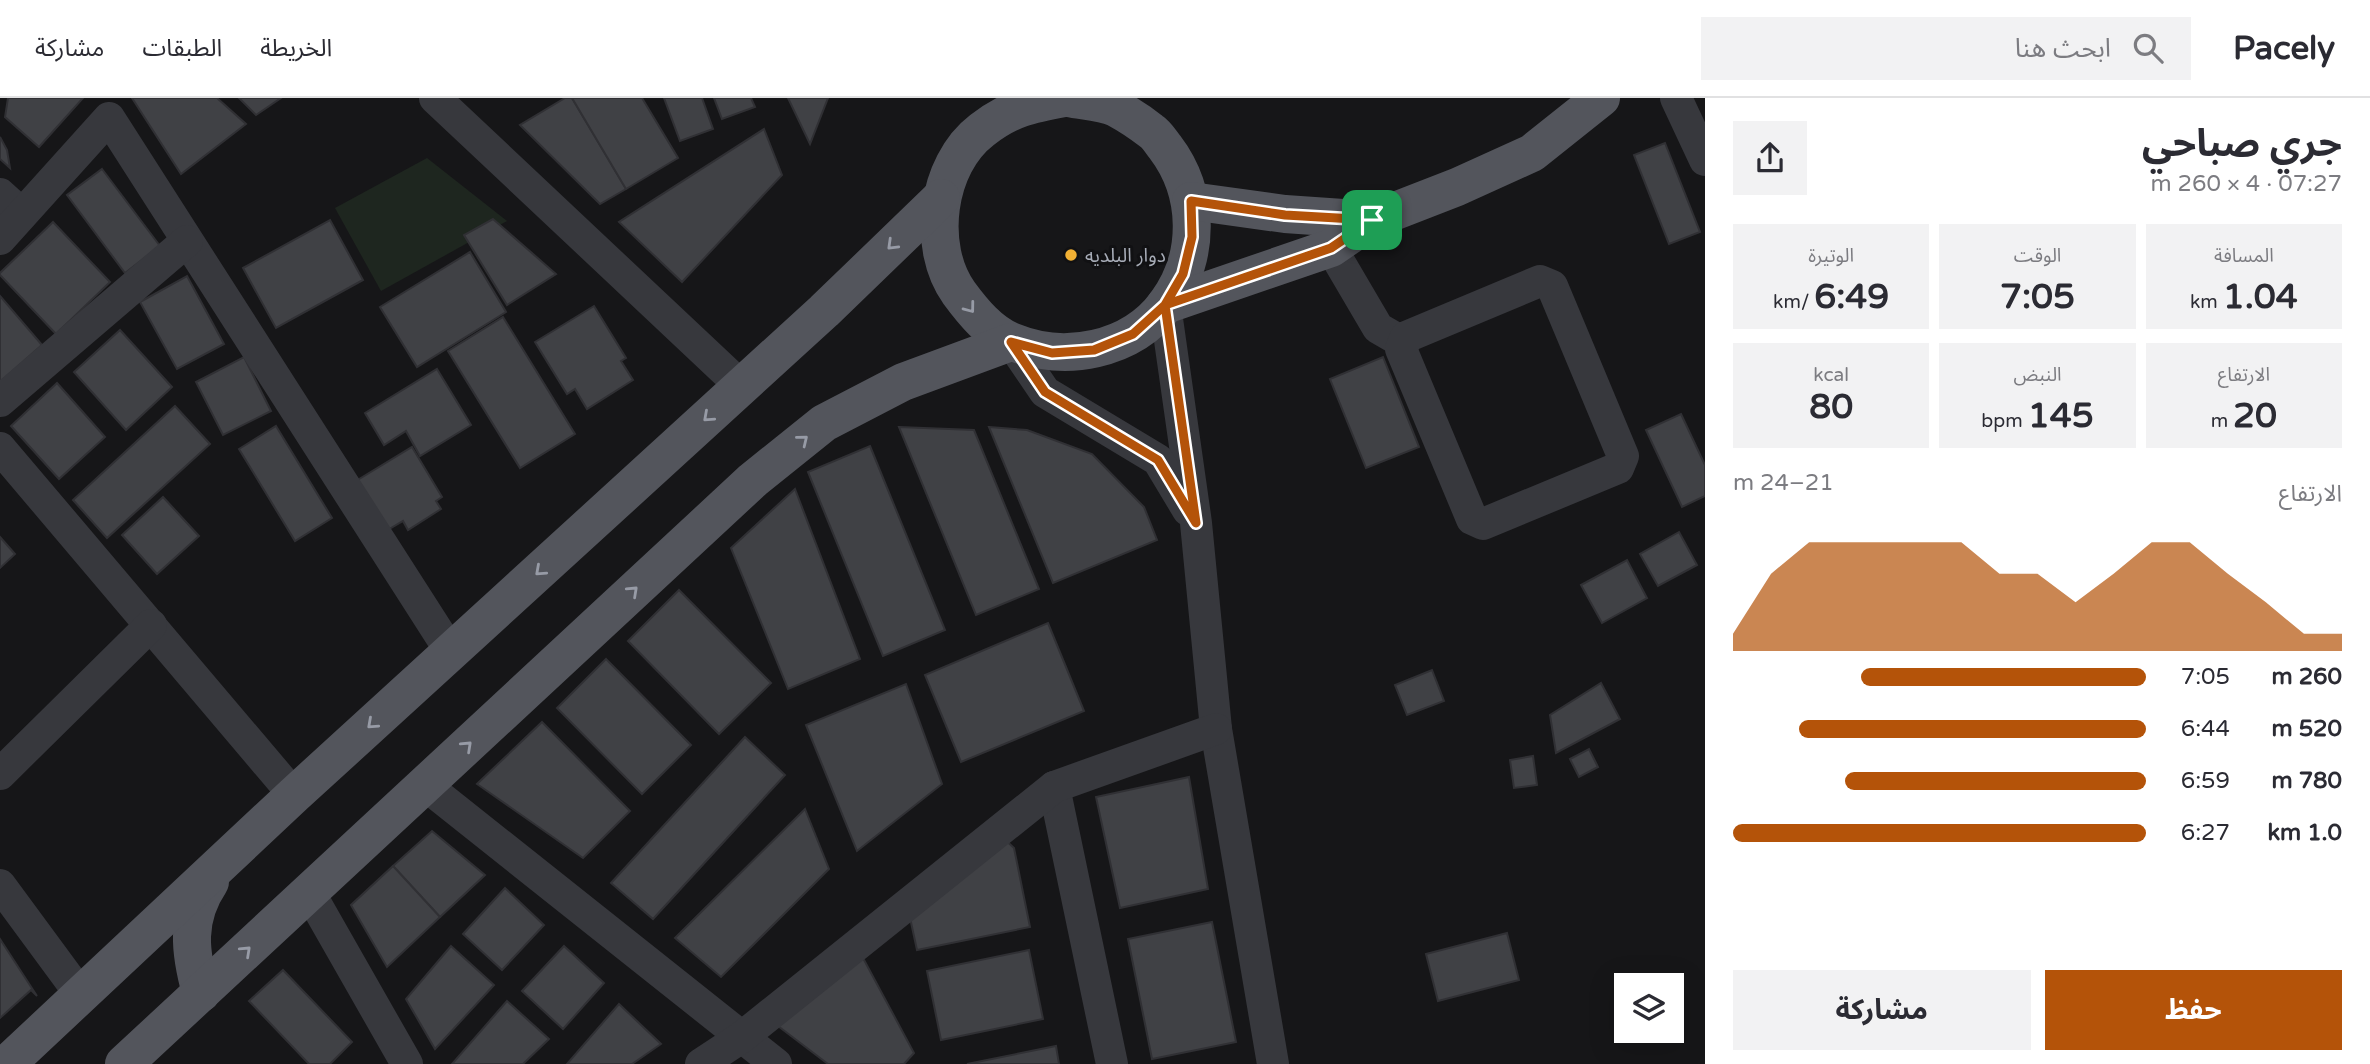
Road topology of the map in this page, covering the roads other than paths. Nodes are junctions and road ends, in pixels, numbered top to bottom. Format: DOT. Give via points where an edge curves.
graph roads {
  1 [pos="435,98"];
  2 [pos="1067,98"];
  3 [pos="1676,98"];
  4 [pos="1602,99"];
  5 [pos="984,114"];
  6 [pos="1146,115"];
  7 [pos="1705,160"];
  8 [pos="941,198"];
  9 [pos="1191,201"];
  10 [pos="11,204"];
  11 [pos="1372,220"];
  12 [pos="0,239"];
  13 [pos="187,241"];
  14 [pos="1331,248"];
  15 [pos="1165,305"];
  16 [pos="1011,342"];
  17 [pos="1404,343"];
  18 [pos="741,386"];
  19 [pos="0,401"];
  20 [pos="0,449"];
  21 [pos="1196,523"];
  22 [pos="151,625"];
  23 [pos="451,652"];
  24 [pos="1216,729"];
  25 [pos="0,774"];
  26 [pos="425,785"];
  27 [pos="1054,787"];
  28 [pos="294,794"];
  29 [pos="220,865"];
  30 [pos="0,885"];
  31 [pos="309,892"];
  32 [pos="201,993"];
  33 [pos="81,995"];
  34 [pos="742,1037"];
  35 [pos="6,1064"];
  36 [pos="124,1064"];
  37 [pos="407,1064"];
  38 [pos="701,1064"];
  39 [pos="776,1064"];
  40 [pos="1112,1064"];
  41 [pos="1273,1064"];
  1 -- 18 [label="street"];
  2 -- 5 [label="main road"];
  2 -- 6 [label="main road"];
  3 -- 7 [label="street"];
  4 -- 11 [label="main road" via="1532,153"];
  5 -- 8 [label="main road" via="956,161"];
  6 -- 9 [label="main road" via="1177,163"];
  8 -- 16 [label="main road, one-way" via="939,241 951,282 976,317"];
  8 -- 18 [label="main road, one-way"];
  9 -- 11 [label="main road" via="1285,215"];
  9 -- 15 [label="main road" via="1192,237 1183,274"];
  10 -- 12 [label="street"];
  10 -- 13 [label="street" via="109,118"];
  11 -- 14 [label="main road"];
  13 -- 19 [label="street"];
  13 -- 23 [label="street"];
  14 -- 15 [label="main road"];
  14 -- 17 [label="street" via="1378,328"];
  15 -- 16 [label="main road" via="1133,334 1094,350 1052,353"];
  15 -- 21 [label="street"];
  16 -- 21 [label="street" via="1045,392 1158,460"];
  26 -- 16 [label="main road, one-way" via="753,480 824,423 903,382"];
  17 -- 17 [label="street" via="1401,349 1472,519 1483,524 1618,468 1623,456 1552,286 1540,281 1406,337"];
  18 -- 23 [label="main road, one-way"];
  20 -- 22 [label="street"];
  21 -- 24 [label="street"];
  22 -- 25 [label="street"];
  22 -- 28 [label="street"];
  23 -- 28 [label="main road, one-way"];
  24 -- 27 [label="street"];
  24 -- 41 [label="street"];
  26 -- 31 [label="main road"];
  26 -- 34 [label="street"];
  27 -- 34 [label="street"];
  27 -- 40 [label="street"];
  28 -- 29 [label="main road"];
  29 -- 32 [label="main road" via="202,894 192,927 192,960"];
  29 -- 33 [label="main road"];
  30 -- 33 [label="street"];
  32 -- 31 [label="main road, one-way"];
  31 -- 37 [label="street"];
  32 -- 36 [label="main road"];
  33 -- 35 [label="main road"];
  34 -- 38 [label="street"];
  34 -- 39 [label="street"];
}
